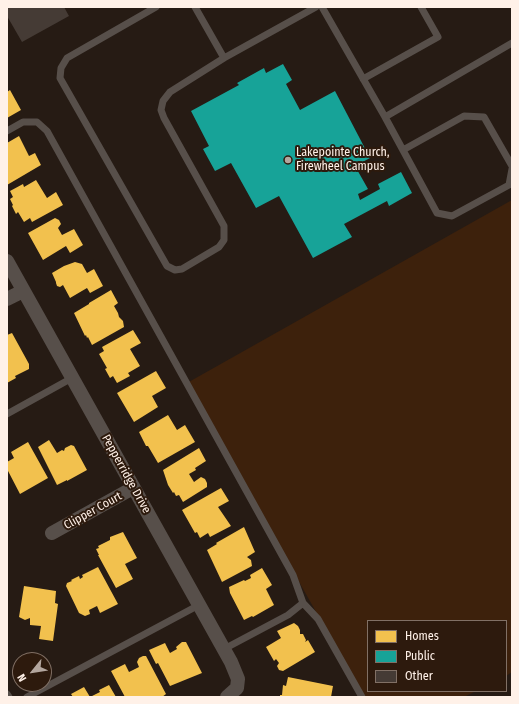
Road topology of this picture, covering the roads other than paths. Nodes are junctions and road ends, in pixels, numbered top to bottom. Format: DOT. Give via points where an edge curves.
graph roads {
  1 [pos="156,7"];
  2 [pos="195,7"];
  3 [pos="316,7"];
  4 [pos="322,7"];
  5 [pos="421,7"];
  6 [pos="512,43"];
  7 [pos="224,58"];
  8 [pos="363,79"];
  9 [pos="385,117"];
  10 [pos="7,131"];
  11 [pos="403,150"];
  12 [pos="512,166"];
  13 [pos="512,169"];
  14 [pos="7,261"];
  15 [pos="23,291"];
  16 [pos="7,299"];
  17 [pos="72,378"];
  18 [pos="7,414"];
  19 [pos="133,488"];
  20 [pos="52,533"];
  21 [pos="304,603"];
  22 [pos="199,605"];
  23 [pos="224,649"];
  24 [pos="232,693"];
  25 [pos="7,694"];
  26 [pos="9,697"];
  27 [pos="27,697"];
  28 [pos="362,697"];
  1 -- 7 [label="lane" via="67,58 61,68 60,78 167,266 175,270 182,269 219,247 224,240 224,226 164,118 163,100 170,92"];
  2 -- 7 [label="lane"];
  3 -- 7 [label="lane"];
  4 -- 8 [label="lane"];
  5 -- 8 [label="lane" via="438,37"];
  6 -- 9 [label="lane"];
  8 -- 9 [label="lane"];
  9 -- 11 [label="lane"];
  10 -- 21 [label="lane" via="23,122 37,122 47,131 293,575"];
  11 -- 12 [label="lane" via="464,116 484,117"];
  11 -- 13 [label="lane" via="437,213 452,216 509,185"];
  14 -- 15 [label="street, Pepperridge Drive"];
  15 -- 16 [label="street"];
  15 -- 17 [label="street, Pepperridge Drive"];
  17 -- 18 [label="lane"];
  17 -- 19 [label="street, Pepperridge Drive"];
  19 -- 20 [label="street, Clipper Court"];
  19 -- 22 [label="street, Pepperridge Drive"];
  21 -- 23 [label="lane" via="288,615"];
  21 -- 28 [label="lane" via="318,619"];
  22 -- 23 [label="street, Pepperridge Drive"];
  22 -- 27 [label="lane"];
  23 -- 24 [label="street, Pepperridge Drive" via="238,679"];
  25 -- 26 [label="lane"];
}
